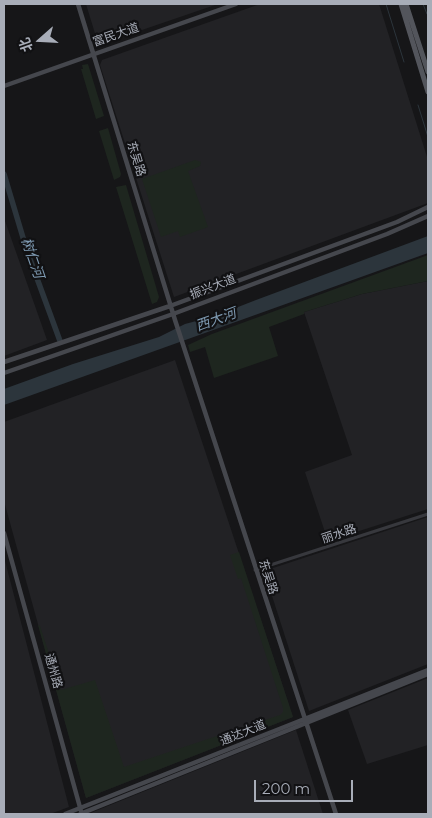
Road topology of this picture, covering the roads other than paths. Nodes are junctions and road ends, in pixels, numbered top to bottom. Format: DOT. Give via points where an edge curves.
graph roads {
  1 [pos="78,4"];
  2 [pos="236,4"];
  3 [pos="401,4"];
  4 [pos="406,4"];
  5 [pos="93,54"];
  6 [pos="428,72"];
  7 [pos="4,86"];
  8 [pos="428,92"];
  9 [pos="428,207"];
  10 [pos="428,216"];
  11 [pos="170,306"];
  12 [pos="173,314"];
  13 [pos="4,362"];
  14 [pos="4,373"];
  15 [pos="428,514"];
  16 [pos="4,533"];
  17 [pos="255,570"];
  18 [pos="428,670"];
  19 [pos="428,674"];
  20 [pos="305,721"];
  21 [pos="81,813"];
  22 [pos="65,814"];
  23 [pos="336,814"];
  1 -- 5 [label="main road, 东吴路"];
  2 -- 5 [label="main road, 富民大道"];
  3 -- 8 [label="main road"];
  4 -- 6 [label="main road"];
  5 -- 7 [label="main road, 富民大道"];
  5 -- 11 [label="main road, 东吴路"];
  9 -- 11 [label="main road, 振兴大道" via="397,222"];
  10 -- 12 [label="main road, 振兴大道"];
  11 -- 12 [label="main road, 东吴路"];
  11 -- 13 [label="main road, 振兴大道"];
  12 -- 14 [label="main road, 振兴大道"];
  12 -- 17 [label="main road, 东吴路"];
  15 -- 17 [label="street, 丽水路"];
  16 -- 21 [label="main road, 通州路"];
  17 -- 20 [label="main road, 东吴路"];
  18 -- 20 [label="main road, 通达大道"];
  19 -- 20 [label="main road, 通达大道"];
  20 -- 21 [label="main road, 通达大道"];
  20 -- 23 [label="main road, 东吴路"];
  21 -- 22 [label="main road, 通达大道"];
}
